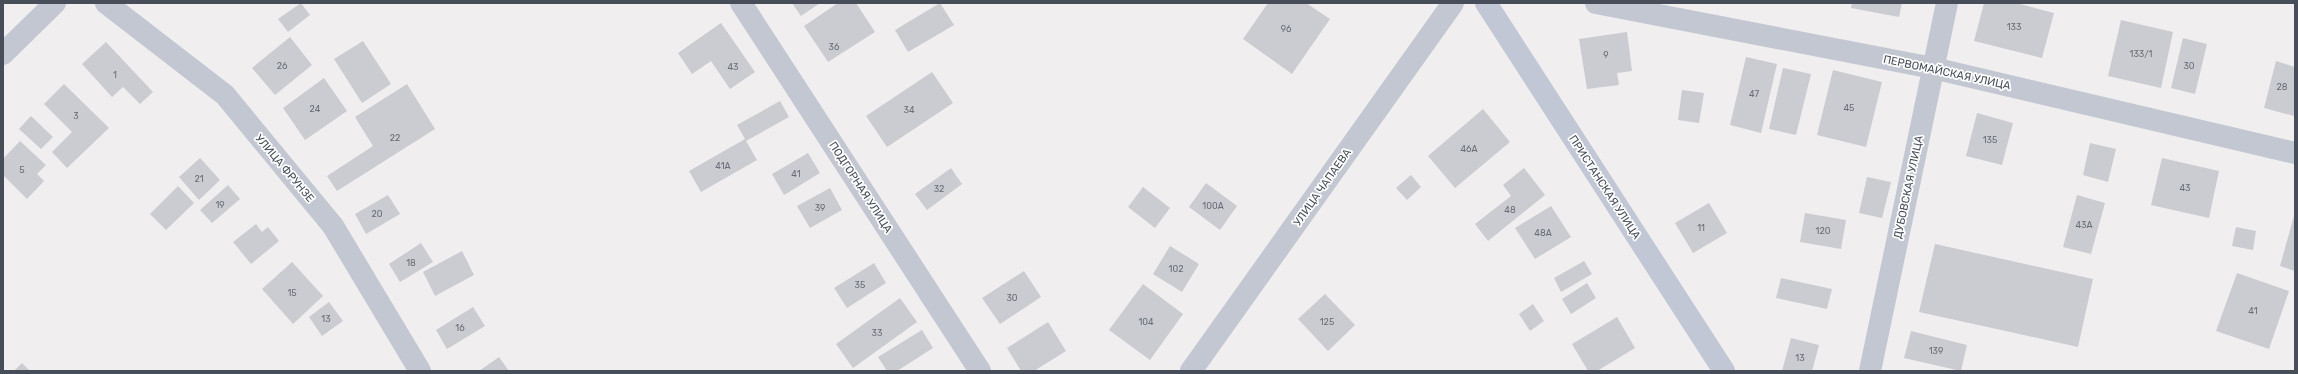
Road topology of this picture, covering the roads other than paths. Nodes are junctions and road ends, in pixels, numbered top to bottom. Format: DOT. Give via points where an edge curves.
graph roads {
  1 [pos="55,3"];
  2 [pos="106,3"];
  3 [pos="741,3"];
  4 [pos="1453,3"];
  5 [pos="1486,3"];
  6 [pos="1596,3"];
  7 [pos="1947,3"];
  8 [pos="3,54"];
  9 [pos="1933,68"];
  10 [pos="2295,153"];
  11 [pos="420,371"];
  12 [pos="980,371"];
  13 [pos="1191,371"];
  14 [pos="1724,371"];
  15 [pos="1870,371"];
  1 -- 8 [label="street"];
  2 -- 11 [label="street, УЛИЦА ФРУНЗЕ" via="225,95 333,226"];
  3 -- 12 [label="street, ПОДГОРНАЯ УЛИЦА"];
  4 -- 13 [label="street, УЛИЦА ЧАПАЕВА"];
  5 -- 14 [label="street, ПРИСТАНСКАЯ УЛИЦА"];
  6 -- 9 [label="street, ПЕРВОМАЙСКАЯ УЛИЦА"];
  7 -- 9 [label="street, ДУБОВСКАЯ УЛИЦА"];
  9 -- 10 [label="street, ПЕРВОМАЙСКАЯ УЛИЦА"];
  9 -- 15 [label="street, ДУБОВСКАЯ УЛИЦА"];
}
